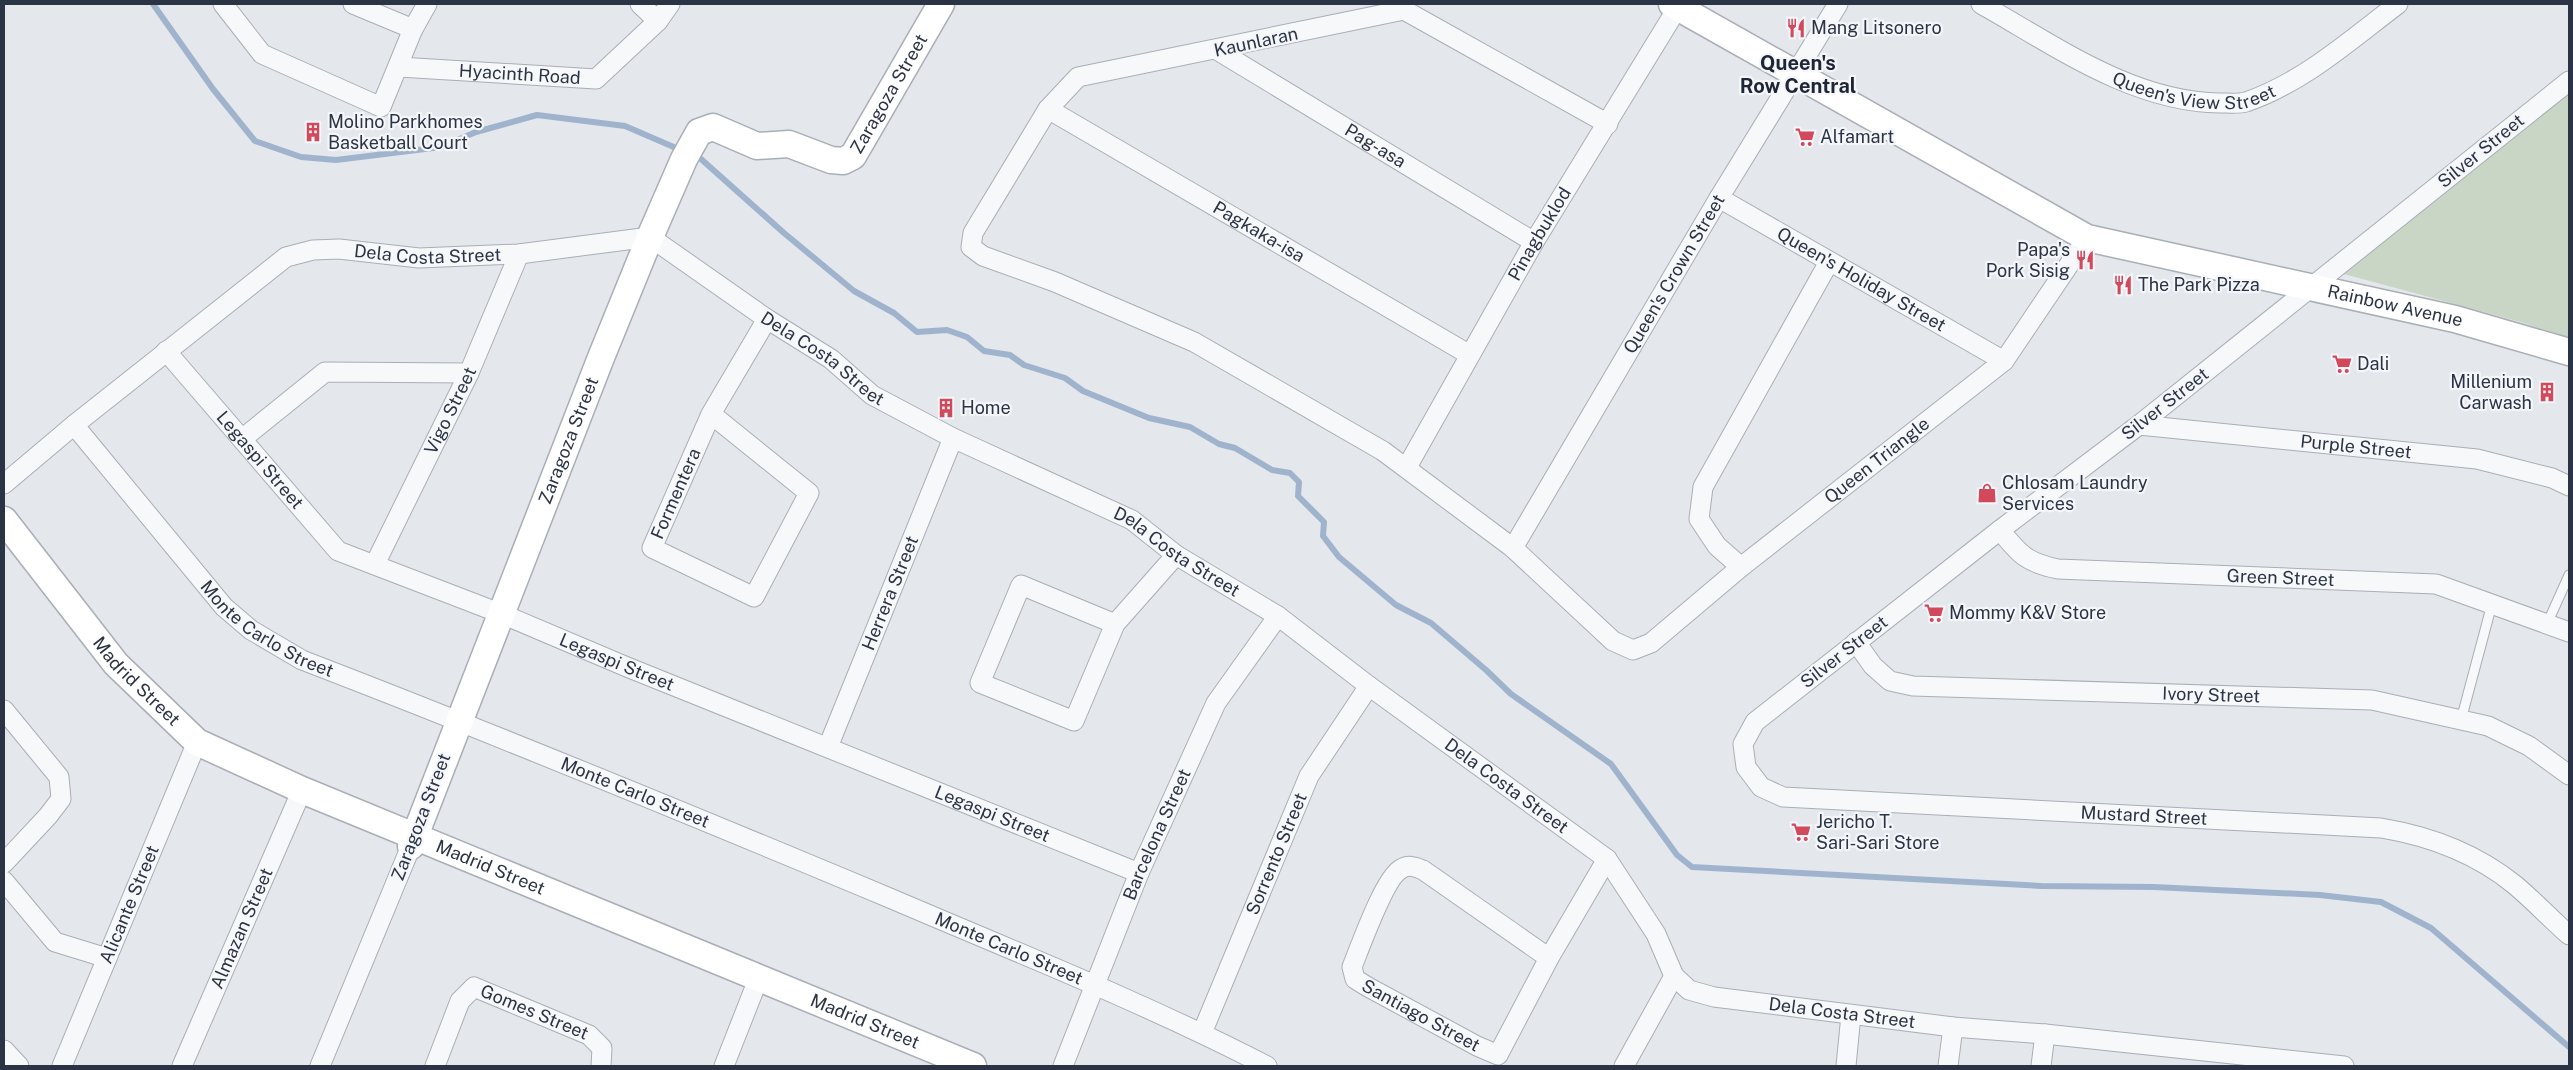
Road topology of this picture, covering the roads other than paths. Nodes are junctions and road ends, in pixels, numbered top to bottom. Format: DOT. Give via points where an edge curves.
graph roads {
  1 [pos="223,4"];
  2 [pos="353,4"];
  3 [pos="427,4"];
  4 [pos="640,4"];
  5 [pos="670,4"];
  6 [pos="941,4"];
  7 [pos="1838,4"];
  8 [pos="1981,4"];
  9 [pos="2398,4"];
  10 [pos="1675,6"];
  11 [pos="658,21"];
  12 [pos="413,29"];
  13 [pos="1217,50"];
  14 [pos="399,67"];
  15 [pos="1796,72"];
  16 [pos="2569,81"];
  17 [pos="1048,109"];
  18 [pos="1608,124"];
  19 [pos="1720,198"];
  20 [pos="650,237"];
  21 [pos="2087,238"];
  22 [pos="1534,242"];
  23 [pos="519,254"];
  24 [pos="1830,262"];
  25 [pos="2312,286"];
  26 [pos="767,320"];
  27 [pos="166,351"];
  28 [pos="2569,352"];
  29 [pos="1470,355"];
  30 [pos="2004,361"];
  31 [pos="469,373"];
  32 [pos="711,414"];
  33 [pos="74,425"];
  34 [pos="2139,425"];
  35 [pos="953,438"];
  36 [pos="242,439"];
  37 [pos="1407,467"];
  38 [pos="4,484"];
  39 [pos="2569,486"];
  40 [pos="4,520"];
  41 [pos="2000,530"];
  42 [pos="4,540"];
  43 [pos="1513,548"];
  44 [pos="1176,555"];
  45 [pos="376,564"];
  46 [pos="1741,567"];
  47 [pos="2569,575"];
  48 [pos="2492,604"];
  49 [pos="502,614"];
  50 [pos="1278,616"];
  51 [pos="1115,624"];
  52 [pos="2547,624"];
  53 [pos="2569,632"];
  54 [pos="1856,642"];
  55 [pos="1369,686"];
  56 [pos="4,710"];
  57 [pos="2461,720"];
  58 [pos="457,722"];
  59 [pos="1755,722"];
  60 [pos="194,747"];
  61 [pos="828,747"];
  62 [pos="2569,775"];
  63 [pos="300,795"];
  64 [pos="413,840"];
  65 [pos="1607,859"];
  66 [pos="4,863"];
  67 [pos="1139,873"];
  68 [pos="4,881"];
  69 [pos="2569,935"];
  70 [pos="107,958"];
  71 [pos="1549,958"];
  72 [pos="1674,976"];
  73 [pos="757,984"];
  74 [pos="1095,985"];
  75 [pos="1852,1015"];
  76 [pos="1953,1027"];
  77 [pos="1202,1033"];
  78 [pos="2045,1034"];
  79 [pos="4,1050"];
  80 [pos="20,1066"];
  81 [pos="62,1066"];
  82 [pos="182,1066"];
  83 [pos="320,1066"];
  84 [pos="435,1066"];
  85 [pos="601,1066"];
  86 [pos="724,1066"];
  87 [pos="939,1066"];
  88 [pos="973,1066"];
  89 [pos="1063,1066"];
  90 [pos="1267,1066"];
  91 [pos="1624,1066"];
  92 [pos="1846,1066"];
  93 [pos="1948,1066"];
  94 [pos="2041,1066"];
  95 [pos="2344,1066"];
  1 -- 14 [label="street" via="262,54 381,106"];
  2 -- 12 [label="street"];
  3 -- 12 [label="street"];
  4 -- 11 [label="street"];
  5 -- 11 [label="street, Hyacinth Road"];
  6 -- 20 [label="street, Zaragoza Street" via="853,156 843,161 832,160 790,144 757,146 713,127 700,132"];
  7 -- 15 [label="street, Queen's Crown Street"];
  8 -- 9 [label="street, Queen's View Street" via="2110,76 2158,93 2202,102 2236,103 2244,103 2296,80"];
  10 -- 15 [label="street, Rainbow Avenue"];
  10 -- 18 [label="street, Pinagbuklod"];
  11 -- 14 [label="street, Hyacinth Road" via="596,79"];
  12 -- 14 [label="street"];
  13 -- 17 [label="street, Kaunlaran" via="1078,77"];
  13 -- 18 [label="street, Kaunlaran" via="1404,10"];
  13 -- 22 [label="street, Pag-asa"];
  15 -- 19 [label="street, Queen's Crown Street"];
  15 -- 21 [label="street, Rainbow Avenue"];
  16 -- 25 [label="street, Silver Street"];
  17 -- 29 [label="street, Pagkaka-isa"];
  17 -- 37 [label="street, Kaunlaran" via="973,233 972,247 983,256 1055,282 1194,342 1383,450"];
  18 -- 22 [label="street, Pinagbuklod"];
  19 -- 24 [label="street, Queen's Holiday Street"];
  19 -- 43 [label="street, Queen's Crown Street"];
  20 -- 23 [label="street, Dela Costa Street"];
  20 -- 26 [label="street, Dela Costa Street"];
  20 -- 49 [label="street, Zaragoza Street"];
  21 -- 25 [label="street, Rainbow Avenue"];
  21 -- 30 [label="street, Queen Triangle"];
  22 -- 29 [label="street, Pinagbuklod"];
  23 -- 27 [label="street, Dela Costa Street" via="419,258 339,249 313,250 286,257"];
  23 -- 31 [label="street, Vigo Street"];
  24 -- 30 [label="street, Queen's Holiday Street"];
  24 -- 46 [label="street" via="1703,487 1699,519 1716,546"];
  25 -- 28 [label="street, Rainbow Avenue" via="2455,319"];
  25 -- 34 [label="street, Silver Street"];
  26 -- 32 [label="street, Formentera"];
  26 -- 35 [label="street, Dela Costa Street" via="831,359 872,395"];
  27 -- 33 [label="street, Dela Costa Street"];
  27 -- 36 [label="street, Legaspi Street"];
  29 -- 37 [label="street, Pinagbuklod"];
  30 -- 46 [label="street, Queen Triangle"];
  31 -- 36 [label="street" via="324,372"];
  31 -- 45 [label="street, Vigo Street"];
  32 -- 32 [label="street, Formentera" via="652,548 754,598 809,493"];
  33 -- 38 [label="street, Dela Costa Street"];
  33 -- 58 [label="street, Monte Carlo Street" via="224,606 251,630 302,660"];
  34 -- 39 [label="street, Purple Street" via="2477,459 2552,478"];
  34 -- 41 [label="street, Silver Street"];
  35 -- 44 [label="street, Dela Costa Street" via="1132,520"];
  35 -- 61 [label="street, Herrera Street"];
  36 -- 45 [label="street, Legaspi Street" via="338,551"];
  37 -- 43 [label="street"];
  40 -- 60 [label="street, Madrid Street" via="116,664"];
  41 -- 48 [label="street, Green Street" via="2022,556 2040,566 2058,569 2436,584"];
  41 -- 54 [label="street, Silver Street"];
  42 -- 60 [label="street, Madrid Street" via="112,676"];
  43 -- 46 [label="street, Queen Triangle" via="1613,641 1633,650 1651,643"];
  44 -- 50 [label="street, Dela Costa Street"];
  44 -- 51 [label="street"];
  45 -- 49 [label="street, Legaspi Street"];
  47 -- 52 [label="lane"];
  48 -- 52 [label="street, Green Street"];
  48 -- 57 [label="lane"];
  49 -- 58 [label="street, Zaragoza Street"];
  49 -- 61 [label="street, Legaspi Street"];
  50 -- 55 [label="street, Dela Costa Street"];
  50 -- 67 [label="street, Barcelona Street" via="1216,703"];
  51 -- 51 [label="street" via="1021,585 980,683 1074,721"];
  52 -- 53 [label="street, Green Street"];
  54 -- 57 [label="street, Ivory Street" via="1873,666 1890,681 1913,686 2372,700"];
  54 -- 59 [label="street, Silver Street"];
  55 -- 65 [label="street, Dela Costa Street"];
  55 -- 77 [label="street, Sorrento Street" via="1309,776"];
  56 -- 66 [label="street" via="59,777 61,799"];
  57 -- 62 [label="street, Ivory Street" via="2488,726 2529,746"];
  58 -- 64 [label="street, Zaragoza Street"];
  58 -- 74 [label="street, Monte Carlo Street" via="748,839"];
  59 -- 69 [label="street, Mustard Street" via="1743,744 1746,767 1761,787 1783,798 2381,828 2416,834 2455,849 2514,884"];
  60 -- 63 [label="street, Madrid Street"];
  60 -- 70 [label="street, Alicante Street"];
  61 -- 67 [label="street, Legaspi Street"];
  63 -- 64 [label="street, Madrid Street"];
  63 -- 82 [label="street, Almazan Street"];
  64 -- 73 [label="street, Madrid Street"];
  64 -- 83 [label="street, Zaragoza Street"];
  65 -- 71 [label="street, Santiago Street"];
  65 -- 72 [label="street, Dela Costa Street" via="1656,934"];
  67 -- 74 [label="street, Barcelona Street"];
  68 -- 70 [label="street" via="56,942"];
  70 -- 81 [label="street, Alicante Street"];
  71 -- 71 [label="street, Santiago Street" via="1498,1055 1368,987 1355,979 1352,966 1383,894 1399,869 1410,866 1423,870"];
  72 -- 75 [label="street, Dela Costa Street" via="1689,990 1714,997"];
  72 -- 91 [label="street"];
  73 -- 86 [label="street"];
  73 -- 87 [label="street, Madrid Street"];
  73 -- 88 [label="street, Madrid Street"];
  74 -- 77 [label="street, Monte Carlo Street"];
  74 -- 89 [label="street, Barcelona Street"];
  75 -- 76 [label="street, Dela Costa Street"];
  75 -- 92 [label="street"];
  76 -- 78 [label="street, Dela Costa Street"];
  76 -- 93 [label="street"];
  77 -- 90 [label="street, Monte Carlo Street"];
  78 -- 94 [label="street"];
  78 -- 95 [label="street, Dela Costa Street"];
  79 -- 80 [label="street"];
  84 -- 85 [label="street, Gomes Street" via="460,1001 474,987 589,1035 602,1048"];
}
